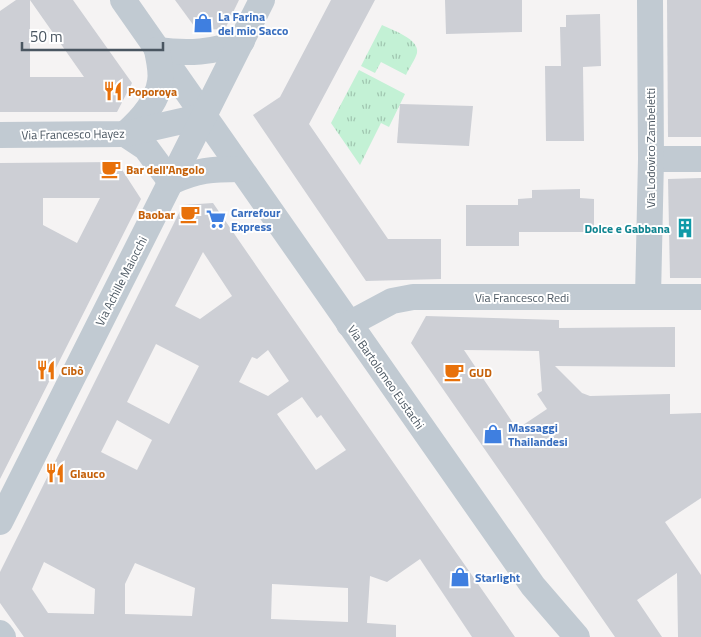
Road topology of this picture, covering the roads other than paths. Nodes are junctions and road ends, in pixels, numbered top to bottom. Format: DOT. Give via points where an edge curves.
graph roads {
  1 [pos="123,0"];
  2 [pos="262,0"];
  3 [pos="650,0"];
  4 [pos="242,41"];
  5 [pos="157,50"];
  6 [pos="204,116"];
  7 [pos="125,134"];
  8 [pos="0,135"];
  9 [pos="651,159"];
  10 [pos="701,159"];
  11 [pos="240,169"];
  12 [pos="171,182"];
  13 [pos="648,297"];
  14 [pos="701,297"];
  15 [pos="349,324"];
  16 [pos="0,522"];
  17 [pos="0,633"];
  18 [pos="559,635"];
  19 [pos="3,637"];
  1 -- 5 [label="street, Via Bartolomeo Eustachi"];
  2 -- 4 [label="street, Via Achille Maiocchi"];
  3 -- 9 [label="street, Via Lodovico Zambeletti"];
  4 -- 5 [label="street" via="218,50 197,53"];
  4 -- 6 [label="street, Via Achille Maiocchi"];
  5 -- 6 [label="street, Via Bartolomeo Eustachi"];
  5 -- 7 [label="street, Via Bartolomeo Eustachi" via="158,90 148,110"];
  6 -- 7 [label="street, Via Francesco Hayez"];
  6 -- 11 [label="street, Via Bartolomeo Eustachi"];
  6 -- 12 [label="street, Via Achille Maiocchi"];
  7 -- 8 [label="street, Via Francesco Hayez"];
  7 -- 12 [label="street" via="146,148"];
  9 -- 10 [label="street"];
  9 -- 13 [label="street, Via Lodovico Zambeletti"];
  11 -- 12 [label="street" via="203,170"];
  11 -- 15 [label="street, Via Bartolomeo Eustachi"];
  12 -- 16 [label="street, Via Achille Maiocchi"];
  13 -- 14 [label="street, Via Francesco Redi"];
  13 -- 15 [label="street, Via Francesco Redi" via="413,297 392,301"];
  15 -- 18 [label="street, Via Bartolomeo Eustachi" via="533,586"];
  17 -- 19 [label="street"];
}
